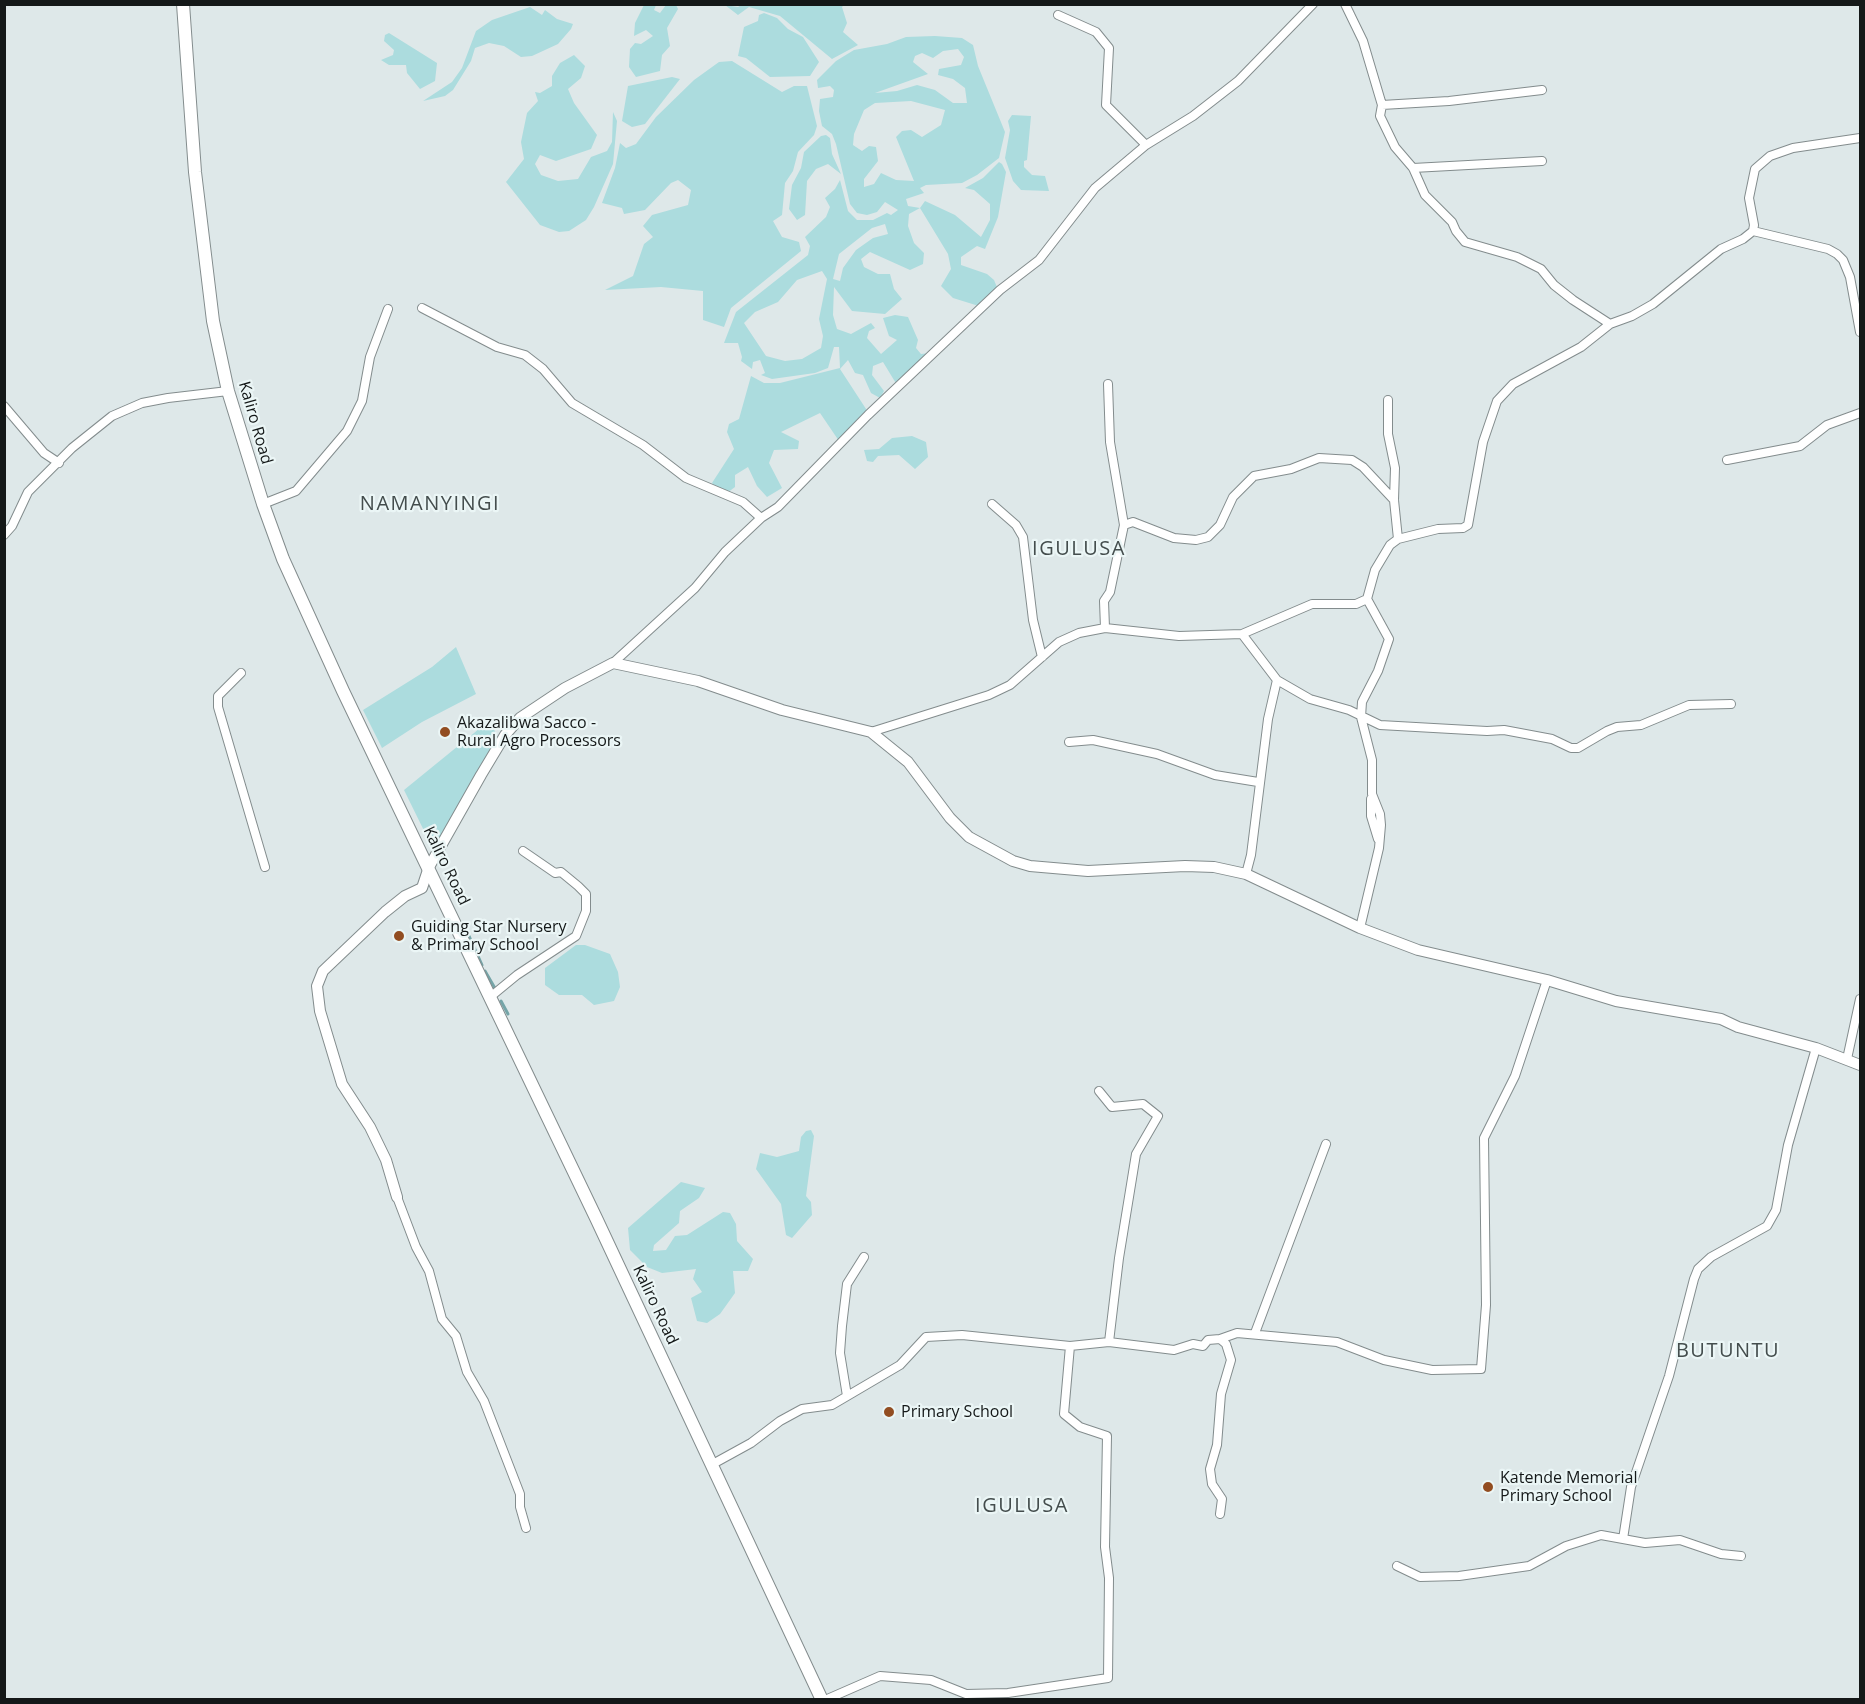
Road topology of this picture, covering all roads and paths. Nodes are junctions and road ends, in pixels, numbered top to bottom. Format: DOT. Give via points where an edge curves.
graph roads {
  1 [pos="183,4"];
  2 [pos="1313,4"];
  3 [pos="1345,4"];
  4 [pos="1058,15"];
  5 [pos="1542,90"];
  6 [pos="1382,105"];
  7 [pos="1860,138"];
  8 [pos="1146,145"];
  9 [pos="1542,160"];
  10 [pos="1413,168"];
  11 [pos="1753,231"];
  12 [pos="422,308"];
  13 [pos="388,309"];
  14 [pos="1610,324"];
  15 [pos="1860,332"];
  16 [pos="1108,384"];
  17 [pos="228,391"];
  18 [pos="1388,400"];
  19 [pos="4,406"];
  20 [pos="1860,413"];
  21 [pos="1727,460"];
  22 [pos="59,463"];
  23 [pos="1394,500"];
  24 [pos="263,504"];
  25 [pos="992,504"];
  26 [pos="761,518"];
  27 [pos="1124,525"];
  28 [pos="4,535"];
  29 [pos="1398,539"];
  30 [pos="1367,599"];
  31 [pos="1105,628"];
  32 [pos="1242,634"];
  33 [pos="1042,657"];
  34 [pos="614,663"];
  35 [pos="241,673"];
  36 [pos="1277,680"];
  37 [pos="1731,704"];
  38 [pos="1361,717"];
  39 [pos="871,732"];
  40 [pos="1069,742"];
  41 [pos="1258,782"];
  42 [pos="523,851"];
  43 [pos="265,867"];
  44 [pos="429,867"];
  45 [pos="1246,874"];
  46 [pos="1360,928"];
  47 [pos="1547,980"];
  48 [pos="489,998"];
  49 [pos="1860,999"];
  50 [pos="1816,1048"];
  51 [pos="1847,1059"];
  52 [pos="1860,1065"];
  53 [pos="1099,1091"];
  54 [pos="1326,1144"];
  55 [pos="397,1197"];
  56 [pos="864,1257"];
  57 [pos="1255,1333"];
  58 [pos="1220,1339"];
  59 [pos="1109,1342"];
  60 [pos="1070,1346"];
  61 [pos="847,1396"];
  62 [pos="711,1465"];
  63 [pos="1220,1514"];
  64 [pos="526,1528"];
  65 [pos="1623,1539"];
  66 [pos="1741,1556"];
  67 [pos="1397,1566"];
  68 [pos="823,1700"];
  1 -- 17 [label="main road, Kaliro Road" via="208,291"];
  2 -- 8 [label="street" via="1238,81 1193,116"];
  3 -- 6 [label="street" via="1363,41"];
  4 -- 8 [label="street" via="1096,32 1109,48 1106,105"];
  5 -- 6 [label="street"];
  6 -- 10 [label="street" via="1380,116 1395,147"];
  7 -- 11 [label="street" via="1793,148 1770,156 1755,170 1749,198"];
  8 -- 26 [label="street" via="1095,188 1039,260 1000,290 778,507"];
  9 -- 10 [label="street"];
  10 -- 14 [label="street" via="1425,195 1452,222 1465,242 1517,257 1541,269 1554,285"];
  11 -- 14 [label="street" via="1721,249 1653,304"];
  11 -- 15 [label="street" via="1837,254 1850,277"];
  12 -- 26 [label="street" via="525,356 543,369 572,403 643,445 686,478 743,502"];
  13 -- 24 [label="street" via="370,357 362,400 347,431 296,491"];
  14 -- 29 [label="street" via="1581,347 1513,384 1497,401 1477,468 1468,525"];
  16 -- 27 [label="street" via="1110,442"];
  17 -- 22 [label="street" via="142,403 112,416"];
  17 -- 24 [label="main road, Kaliro Road"];
  18 -- 23 [label="street"];
  19 -- 22 [label="street" via="44,453"];
  20 -- 21 [label="street" via="1827,425 1800,446"];
  22 -- 28 [label="street" via="28,492"];
  23 -- 27 [label="street" via="1352,460 1319,458 1291,469 1254,476 1233,497 1220,525 1208,537 1174,538 1133,522"];
  23 -- 29 [label="street"];
  24 -- 44 [label="main road, Kaliro Road" via="283,559 343,691"];
  25 -- 33 [label="street" via="1016,525 1023,537 1033,620"];
  26 -- 34 [label="street" via="695,588"];
  27 -- 31 [label="street" via="1110,592 1104,602"];
  29 -- 30 [label="street" via="1384,552"];
  30 -- 32 [label="street" via="1356,604 1312,604"];
  30 -- 38 [label="street" via="1389,639 1362,702"];
  31 -- 32 [label="street" via="1179,636"];
  31 -- 33 [label="street" via="1059,642"];
  32 -- 36 [label="street"];
  33 -- 39 [label="street" via="1010,686"];
  34 -- 39 [label="street" via="699,681 771,707"];
  34 -- 44 [label="street" via="565,688 513,725"];
  35 -- 43 [label="street" via="218,696 218,707"];
  36 -- 38 [label="street" via="1310,699"];
  36 -- 41 [label="street"];
  37 -- 38 [label="street" via="1689,705 1641,725 1617,727 1578,748 1504,730 1380,724"];
  38 -- 46 [label="street" via="1372,760 1372,794 1380,814 1380,842"];
  39 -- 45 [label="street" via="908,762 969,837 1013,861 1088,871 1185,866"];
  40 -- 41 [label="street" via="1093,740 1157,754 1215,775"];
  41 -- 45 [label="street"];
  42 -- 48 [label="street" via="578,886 586,894 586,911 576,936"];
  44 -- 48 [label="main road, Kaliro Road"];
  44 -- 55 [label="street" via="422,888 405,896 364,930 323,971 317,987 320,1011 342,1084 374,1135"];
  45 -- 46 [label="street"];
  46 -- 47 [label="street" via="1418,950"];
  47 -- 50 [label="street" via="1616,1000 1720,1018 1738,1027"];
  47 -- 57 [label="street" via="1515,1076 1484,1138 1486,1305 1481,1369 1432,1370 1384,1360 1337,1342"];
  48 -- 62 [label="main road, Kaliro Road"];
  49 -- 51 [label="street"];
  50 -- 51 [label="street"];
  50 -- 65 [label="street" via="1788,1145 1776,1210 1767,1226 1711,1257 1694,1279 1669,1376 1630,1487"];
  51 -- 52 [label="street"];
  53 -- 59 [label="street" via="1112,1107 1143,1104 1158,1116 1136,1154"];
  54 -- 57 [label="street"];
  55 -- 64 [label="street" via="429,1271 442,1319 456,1336 467,1372 484,1401 520,1494"];
  56 -- 61 [label="street" via="847,1284 843,1316 840,1353"];
  57 -- 58 [label="street" via="1237,1333"];
  58 -- 59 [label="street" via="1174,1350"];
  58 -- 63 [label="street" via="1231,1360 1221,1394 1217,1445 1210,1469 1212,1484 1222,1499"];
  59 -- 60 [label="street"];
  60 -- 61 [label="street" via="962,1335 926,1337 900,1365"];
  60 -- 68 [label="street" via="1064,1414 1080,1427 1107,1436 1108,1678 1008,1693 966,1694 931,1680 880,1676"];
  61 -- 62 [label="street" via="832,1405 802,1409"];
  62 -- 68 [label="main road, Kaliro Road"];
  65 -- 66 [label="street" via="1646,1543 1680,1540"];
  65 -- 67 [label="street" via="1601,1536 1566,1546 1529,1566 1459,1576 1420,1577"];
}
